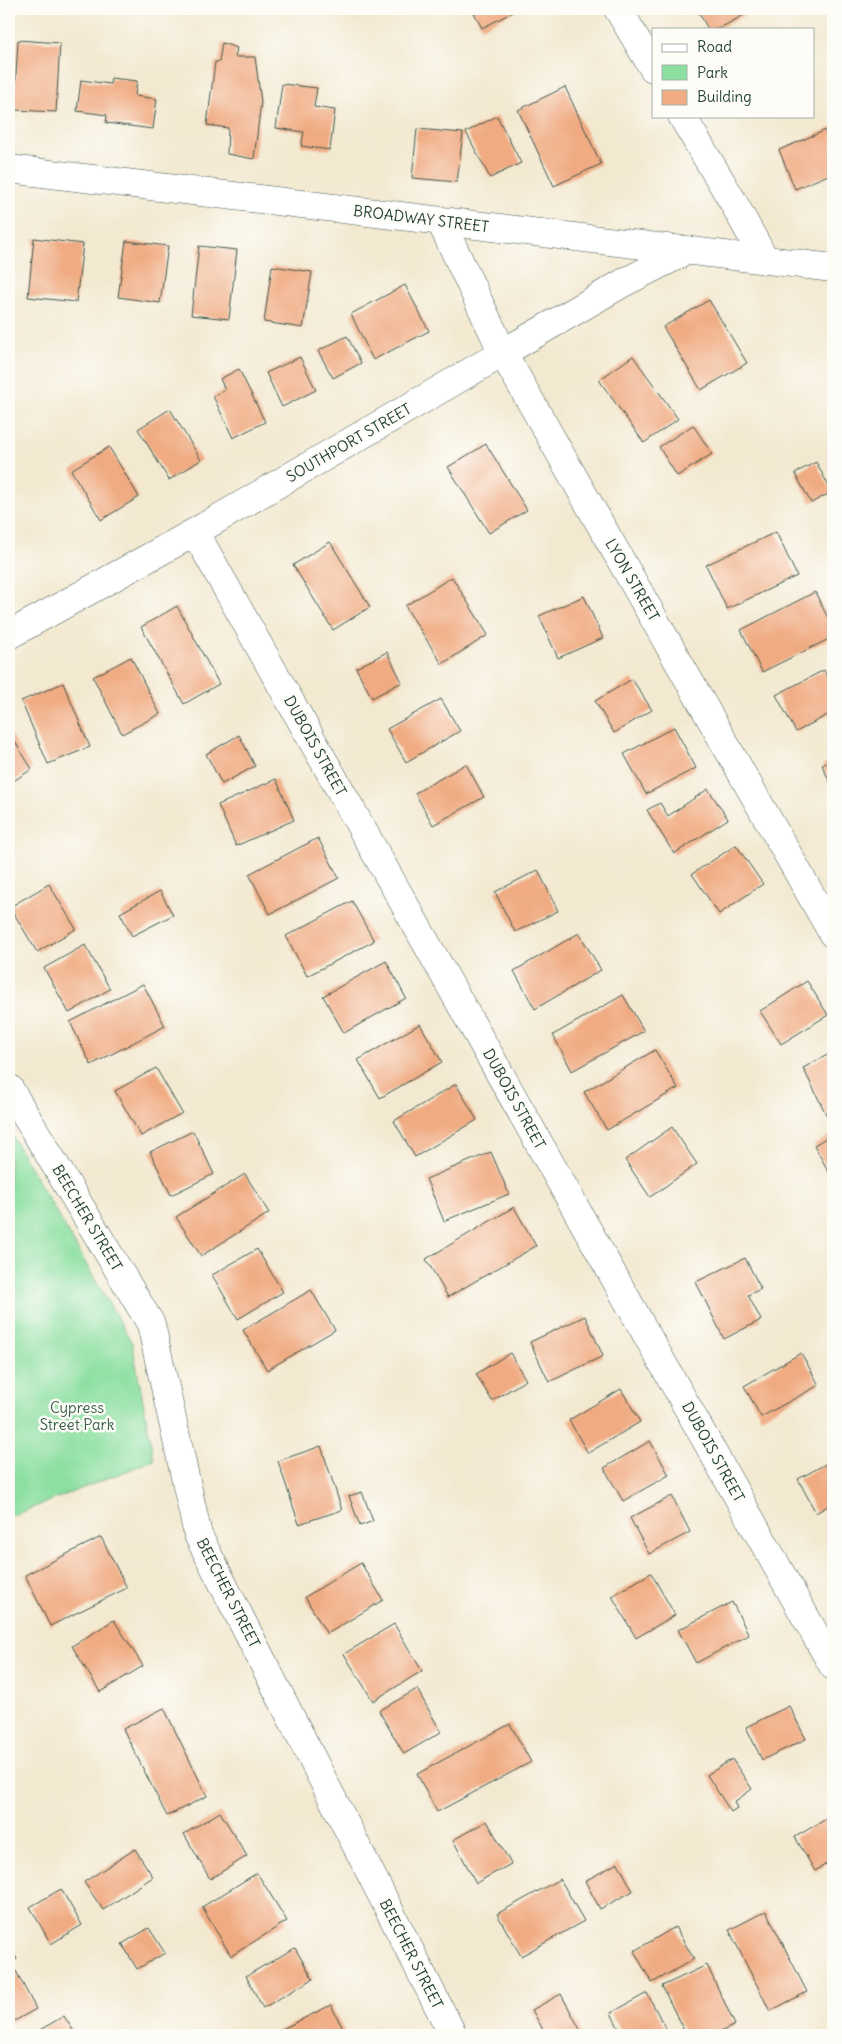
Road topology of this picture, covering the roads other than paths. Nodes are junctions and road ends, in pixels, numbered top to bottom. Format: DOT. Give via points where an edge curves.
graph roads {
  1 [pos="618,9"];
  2 [pos="652,66"];
  3 [pos="683,118"];
  4 [pos="9,169"];
  5 [pos="441,222"];
  6 [pos="688,250"];
  7 [pos="765,260"];
  8 [pos="833,268"];
  9 [pos="503,353"];
  10 [pos="195,532"];
  11 [pos="9,635"];
  12 [pos="833,934"];
  13 [pos="9,1088"];
  14 [pos="833,1666"];
  15 [pos="453,2035"];
  1 -- 2 [label="street"];
  3 -- 7 [label="street"];
  4 -- 5 [label="street, BROADWAY STREET"];
  5 -- 6 [label="street, BROADWAY STREET"];
  5 -- 9 [label="street, LYON STREET"];
  6 -- 7 [label="street, BROADWAY STREET"];
  6 -- 9 [label="street, SOUTHPORT STREET" via="623,283"];
  7 -- 8 [label="street, BROADWAY STREET"];
  9 -- 10 [label="street, SOUTHPORT STREET"];
  9 -- 12 [label="street, LYON STREET"];
  10 -- 11 [label="street, SOUTHPORT STREET"];
  10 -- 14 [label="street, DUBOIS STREET"];
  13 -- 15 [label="street, BEECHER STREET" via="151,1324 198,1535"];
}
